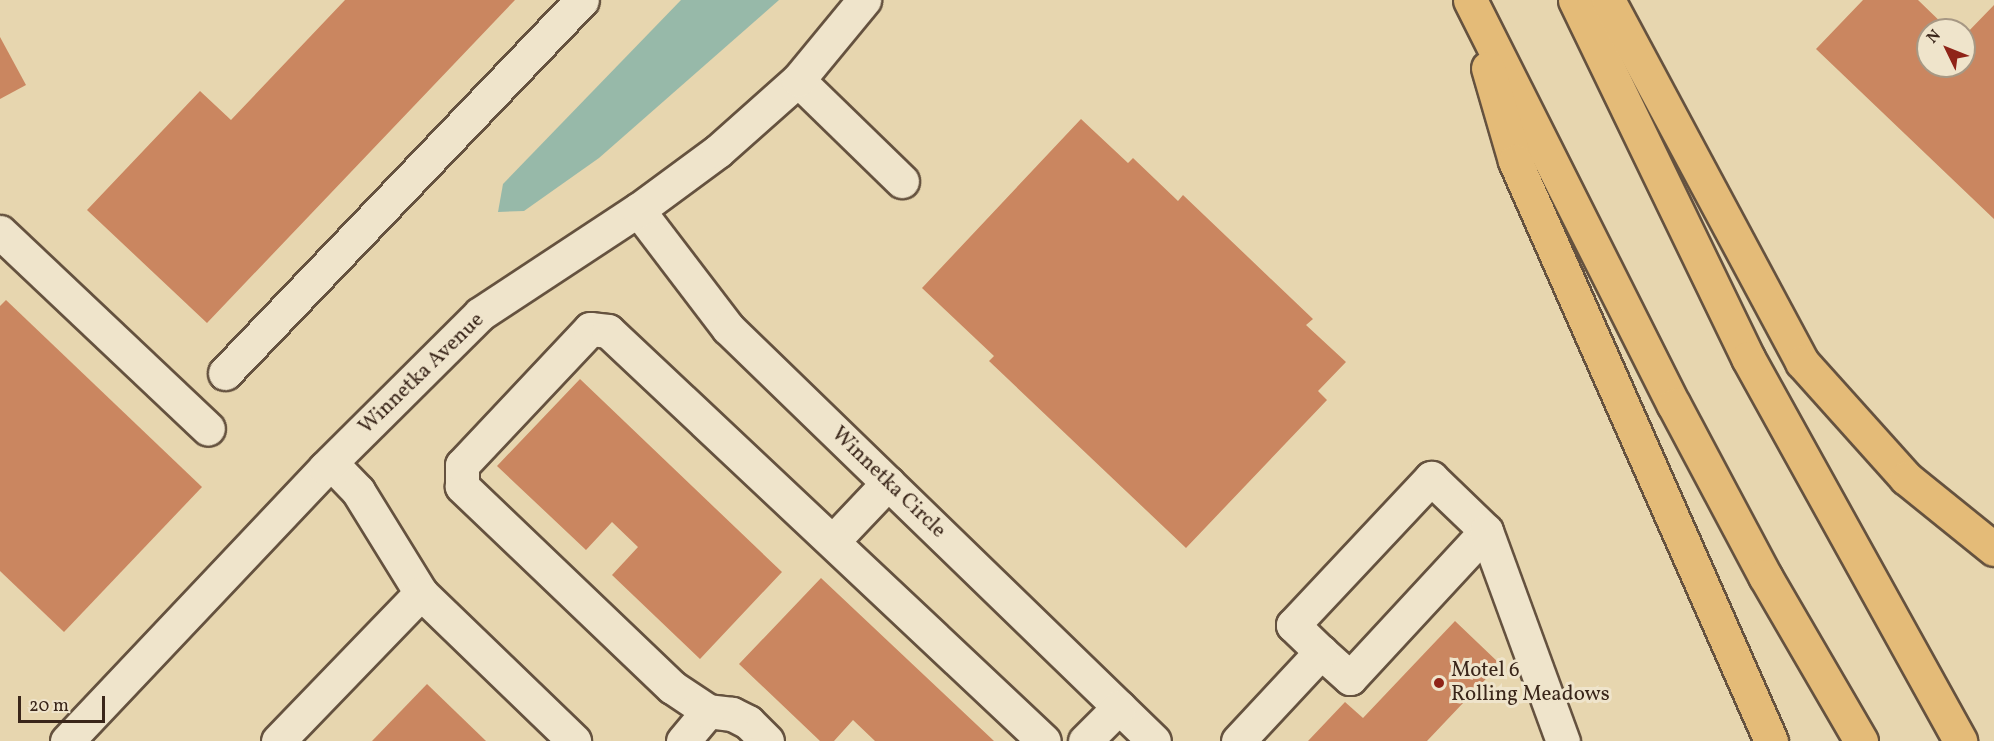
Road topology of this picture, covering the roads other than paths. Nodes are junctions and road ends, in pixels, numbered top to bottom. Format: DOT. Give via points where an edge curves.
graph roads {
  1 [pos="582,0"];
  2 [pos="864,0"];
  3 [pos="1469,0"];
  4 [pos="1575,0"];
  5 [pos="1608,0"];
  6 [pos="798,80"];
  7 [pos="902,181"];
  8 [pos="638,210"];
  9 [pos="0,232"];
  10 [pos="225,373"];
  11 [pos="208,429"];
  12 [pos="331,463"];
  13 [pos="888,483"];
  14 [pos="1486,531"];
  15 [pos="833,541"];
  16 [pos="1994,549"];
  17 [pos="421,593"];
  18 [pos="1322,652"];
  19 [pos="1119,707"];
  20 [pos="708,711"];
  21 [pos="67,741"];
  22 [pos="278,741"];
  23 [pos="574,741"];
  24 [pos="683,741"];
  25 [pos="766,741"];
  26 [pos="1044,741"];
  27 [pos="1085,741"];
  28 [pos="1154,741"];
  29 [pos="1238,741"];
  30 [pos="1563,741"];
  31 [pos="1771,741"];
  32 [pos="1861,741"];
  33 [pos="1960,741"];
  1 -- 10 [label="street"];
  2 -- 6 [label="street, Winnetka Avenue"];
  3 -- 31 [label="highway" via="1515,161"];
  3 -- 32 [label="highway" via="1674,405"];
  4 -- 33 [label="highway" via="1748,358"];
  5 -- 16 [label="highway" via="1802,363 1906,478"];
  6 -- 7 [label="street"];
  6 -- 8 [label="street, Winnetka Avenue" via="718,151"];
  8 -- 12 [label="street, Winnetka Avenue" via="480,314"];
  8 -- 13 [label="street, Winnetka Circle" via="728,328"];
  9 -- 11 [label="street"];
  12 -- 17 [label="street" via="357,490"];
  12 -- 21 [label="street, Winnetka Avenue"];
  13 -- 15 [label="street"];
  13 -- 19 [label="street, Winnetka Circle"];
  14 -- 18 [label="street" via="1350,678"];
  14 -- 18 [label="street" via="1431,477 1293,625"];
  14 -- 30 [label="street"];
  15 -- 20 [label="street" via="608,331 590,329 462,465 462,486 672,687"];
  15 -- 26 [label="street"];
  17 -- 22 [label="street"];
  17 -- 23 [label="street"];
  18 -- 29 [label="street"];
  19 -- 27 [label="street"];
  19 -- 28 [label="street, Winnetka Circle"];
  20 -- 24 [label="street"];
  20 -- 25 [label="street" via="732,714 748,722"];
}
